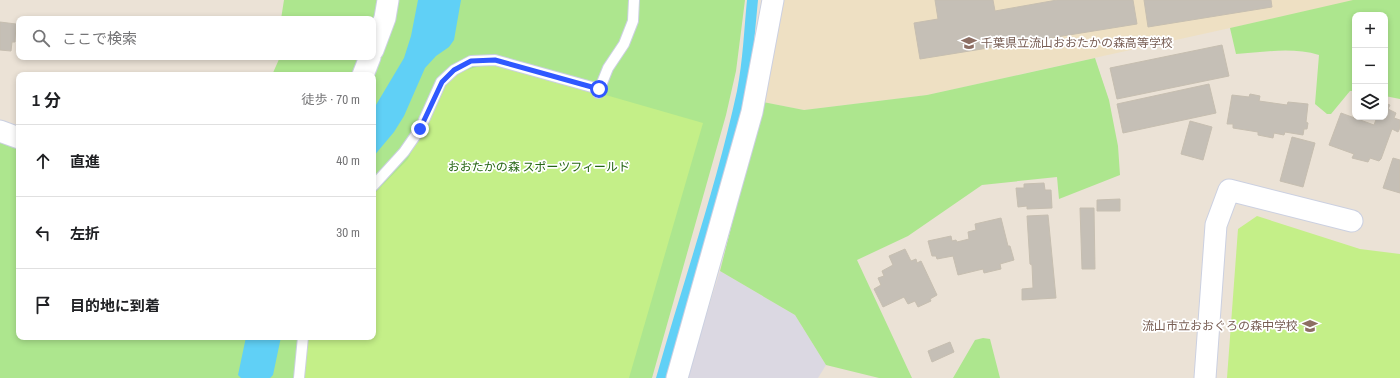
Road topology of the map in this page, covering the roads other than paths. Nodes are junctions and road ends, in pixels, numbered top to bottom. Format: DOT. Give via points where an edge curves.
graph roads {
  1 [pos="388,0"];
  2 [pos="634,0"];
  3 [pos="773,0"];
  4 [pos="376,42"];
  5 [pos="369,60"];
  6 [pos="364,72"];
  7 [pos="0,131"];
  8 [pos="16,137"];
  9 [pos="376,183"];
  10 [pos="1352,221"];
  11 [pos="303,340"];
  12 [pos="299,378"];
  13 [pos="677,378"];
  14 [pos="1205,378"];
  1 -- 4 [label="street" via="385,18"];
  2 -- 9 [label="lane" via="633,21 624,44 608,68 598,91 495,60 471,61 454,70 442,82 420,129 404,152"];
  3 -- 13 [label="street" via="752,112"];
  5 -- 6 [label="street"];
  7 -- 8 [label="street"];
  10 -- 14 [label="street" via="1229,190 1216,225"];
  11 -- 12 [label="lane"];
}
